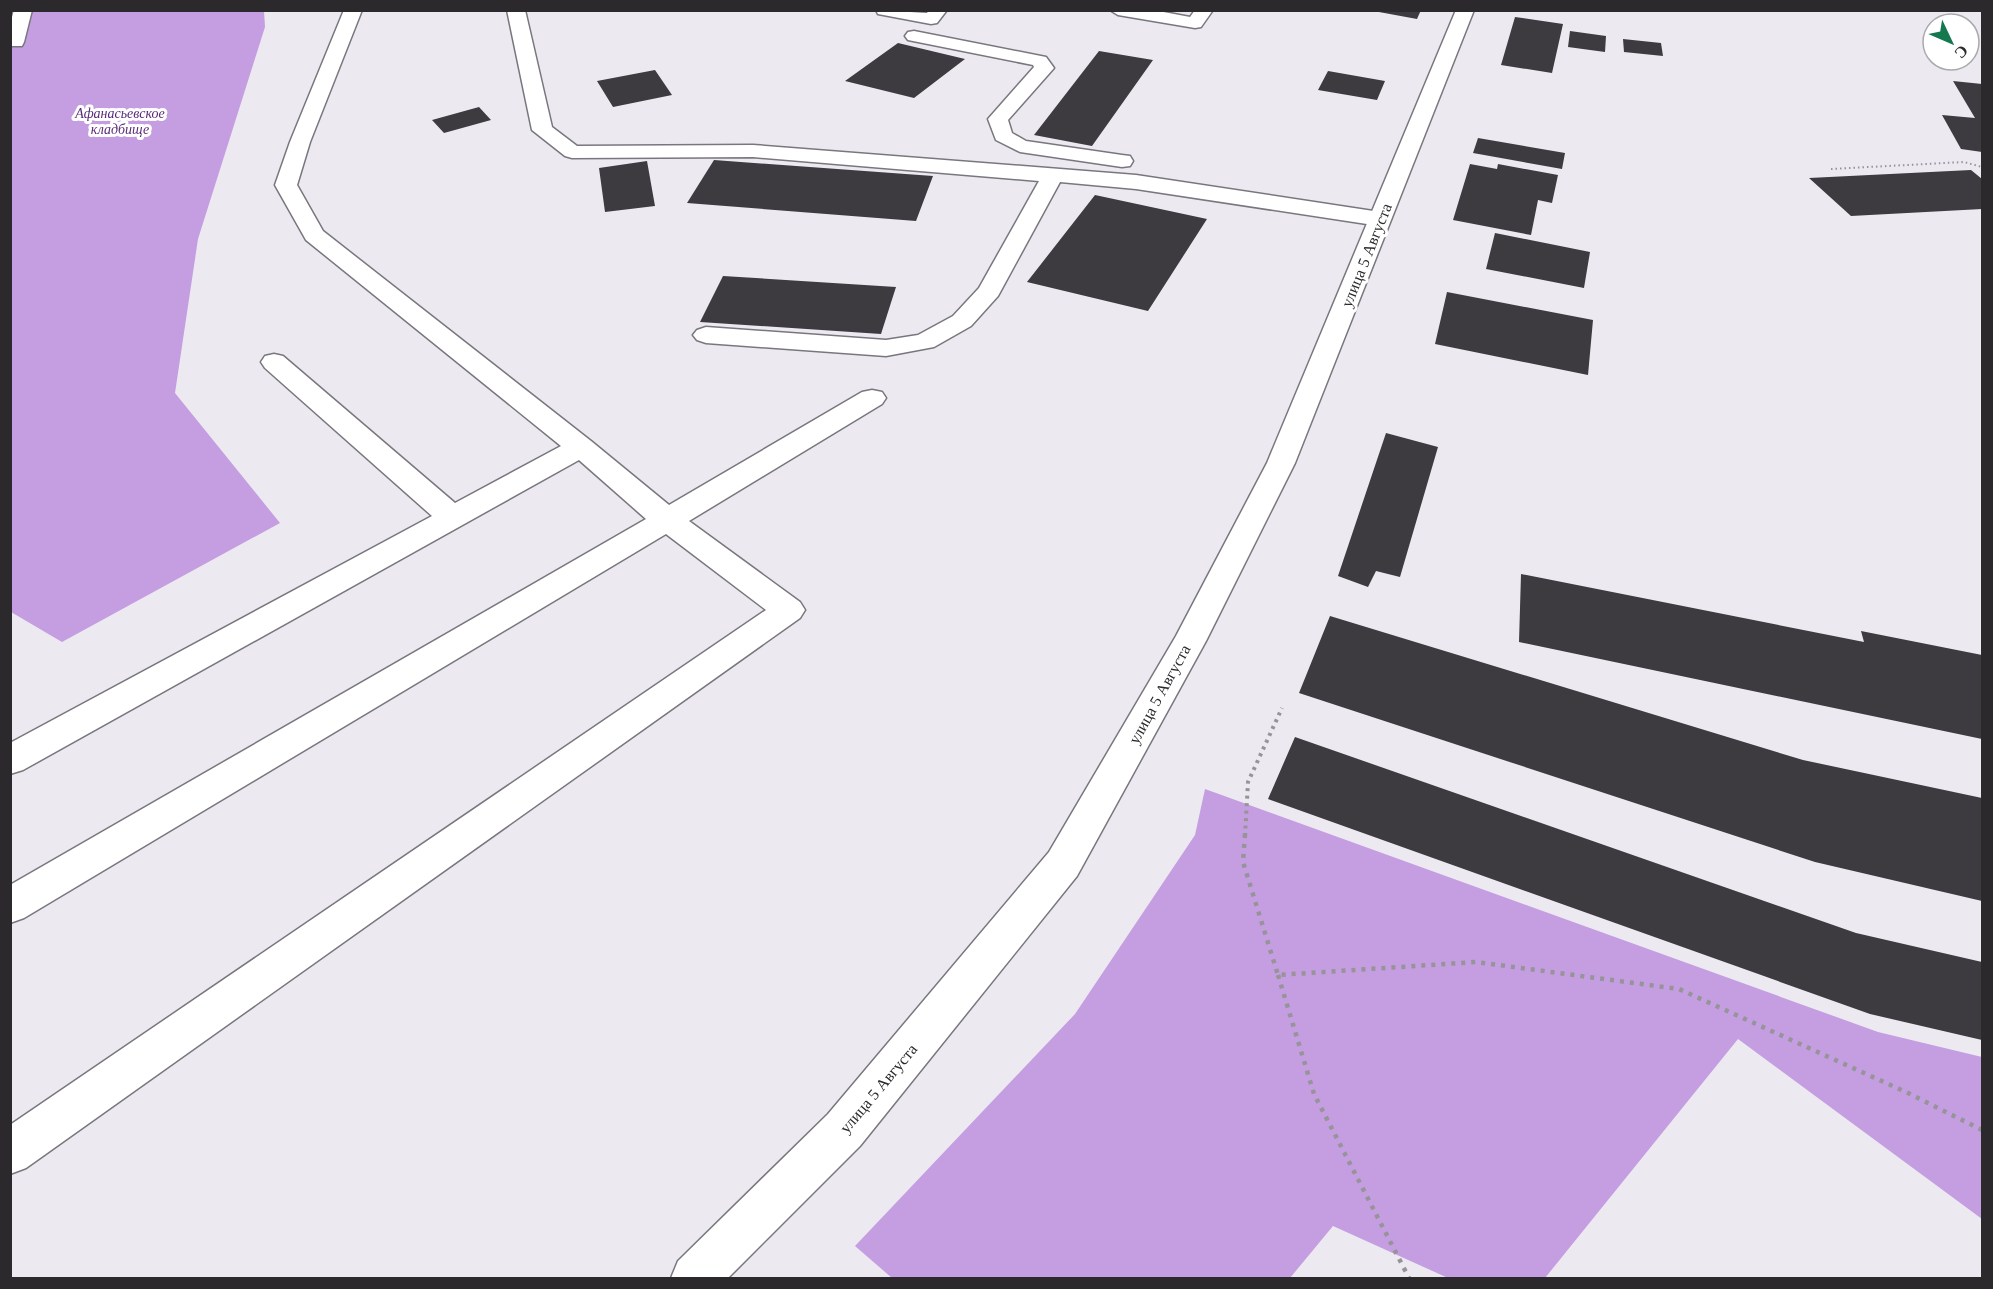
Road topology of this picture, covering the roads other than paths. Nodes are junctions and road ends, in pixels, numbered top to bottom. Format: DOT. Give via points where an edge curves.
graph roads {
  1 [pos="23,10"];
  2 [pos="353,10"];
  3 [pos="516,10"];
  4 [pos="884,10"];
  5 [pos="939,10"];
  6 [pos="1118,10"];
  7 [pos="1205,10"];
  8 [pos="1465,10"];
  9 [pos="914,36"];
  10 [pos="15,42"];
  11 [pos="1053,176"];
  12 [pos="1384,211"];
  13 [pos="706,335"];
  14 [pos="274,362"];
  15 [pos="872,398"];
  16 [pos="581,447"];
  17 [pos="452,517"];
  18 [pos="667,520"];
  19 [pos="10,760"];
  20 [pos="10,906"];
  21 [pos="10,1152"];
  22 [pos="701,1277"];
  1 -- 10 [label="main road"];
  2 -- 16 [label="main road" via="286,185 314,235"];
  3 -- 11 [label="main road" via="542,130 572,152 753,151"];
  4 -- 5 [label="main road" via="931,18"];
  6 -- 7 [label="main road" via="1195,23"];
  8 -- 12 [label="main road, улица 5 Августа"];
  9 -- 12 [label="main road" via="1039,62 1044,68 998,119 1003,135 1020,146"];
  11 -- 12 [label="main road"];
  11 -- 13 [label="main road" via="989,291 962,321 925,342 886,348"];
  12 -- 22 [label="main road, улица 5 Августа" via="1281,463 1190,641 1063,864 844,1130"];
  14 -- 17 [label="main road"];
  15 -- 18 [label="main road"];
  16 -- 17 [label="main road"];
  16 -- 18 [label="main road"];
  17 -- 19 [label="main road"];
  18 -- 20 [label="main road"];
  18 -- 21 [label="main road" via="789,610"];
}
